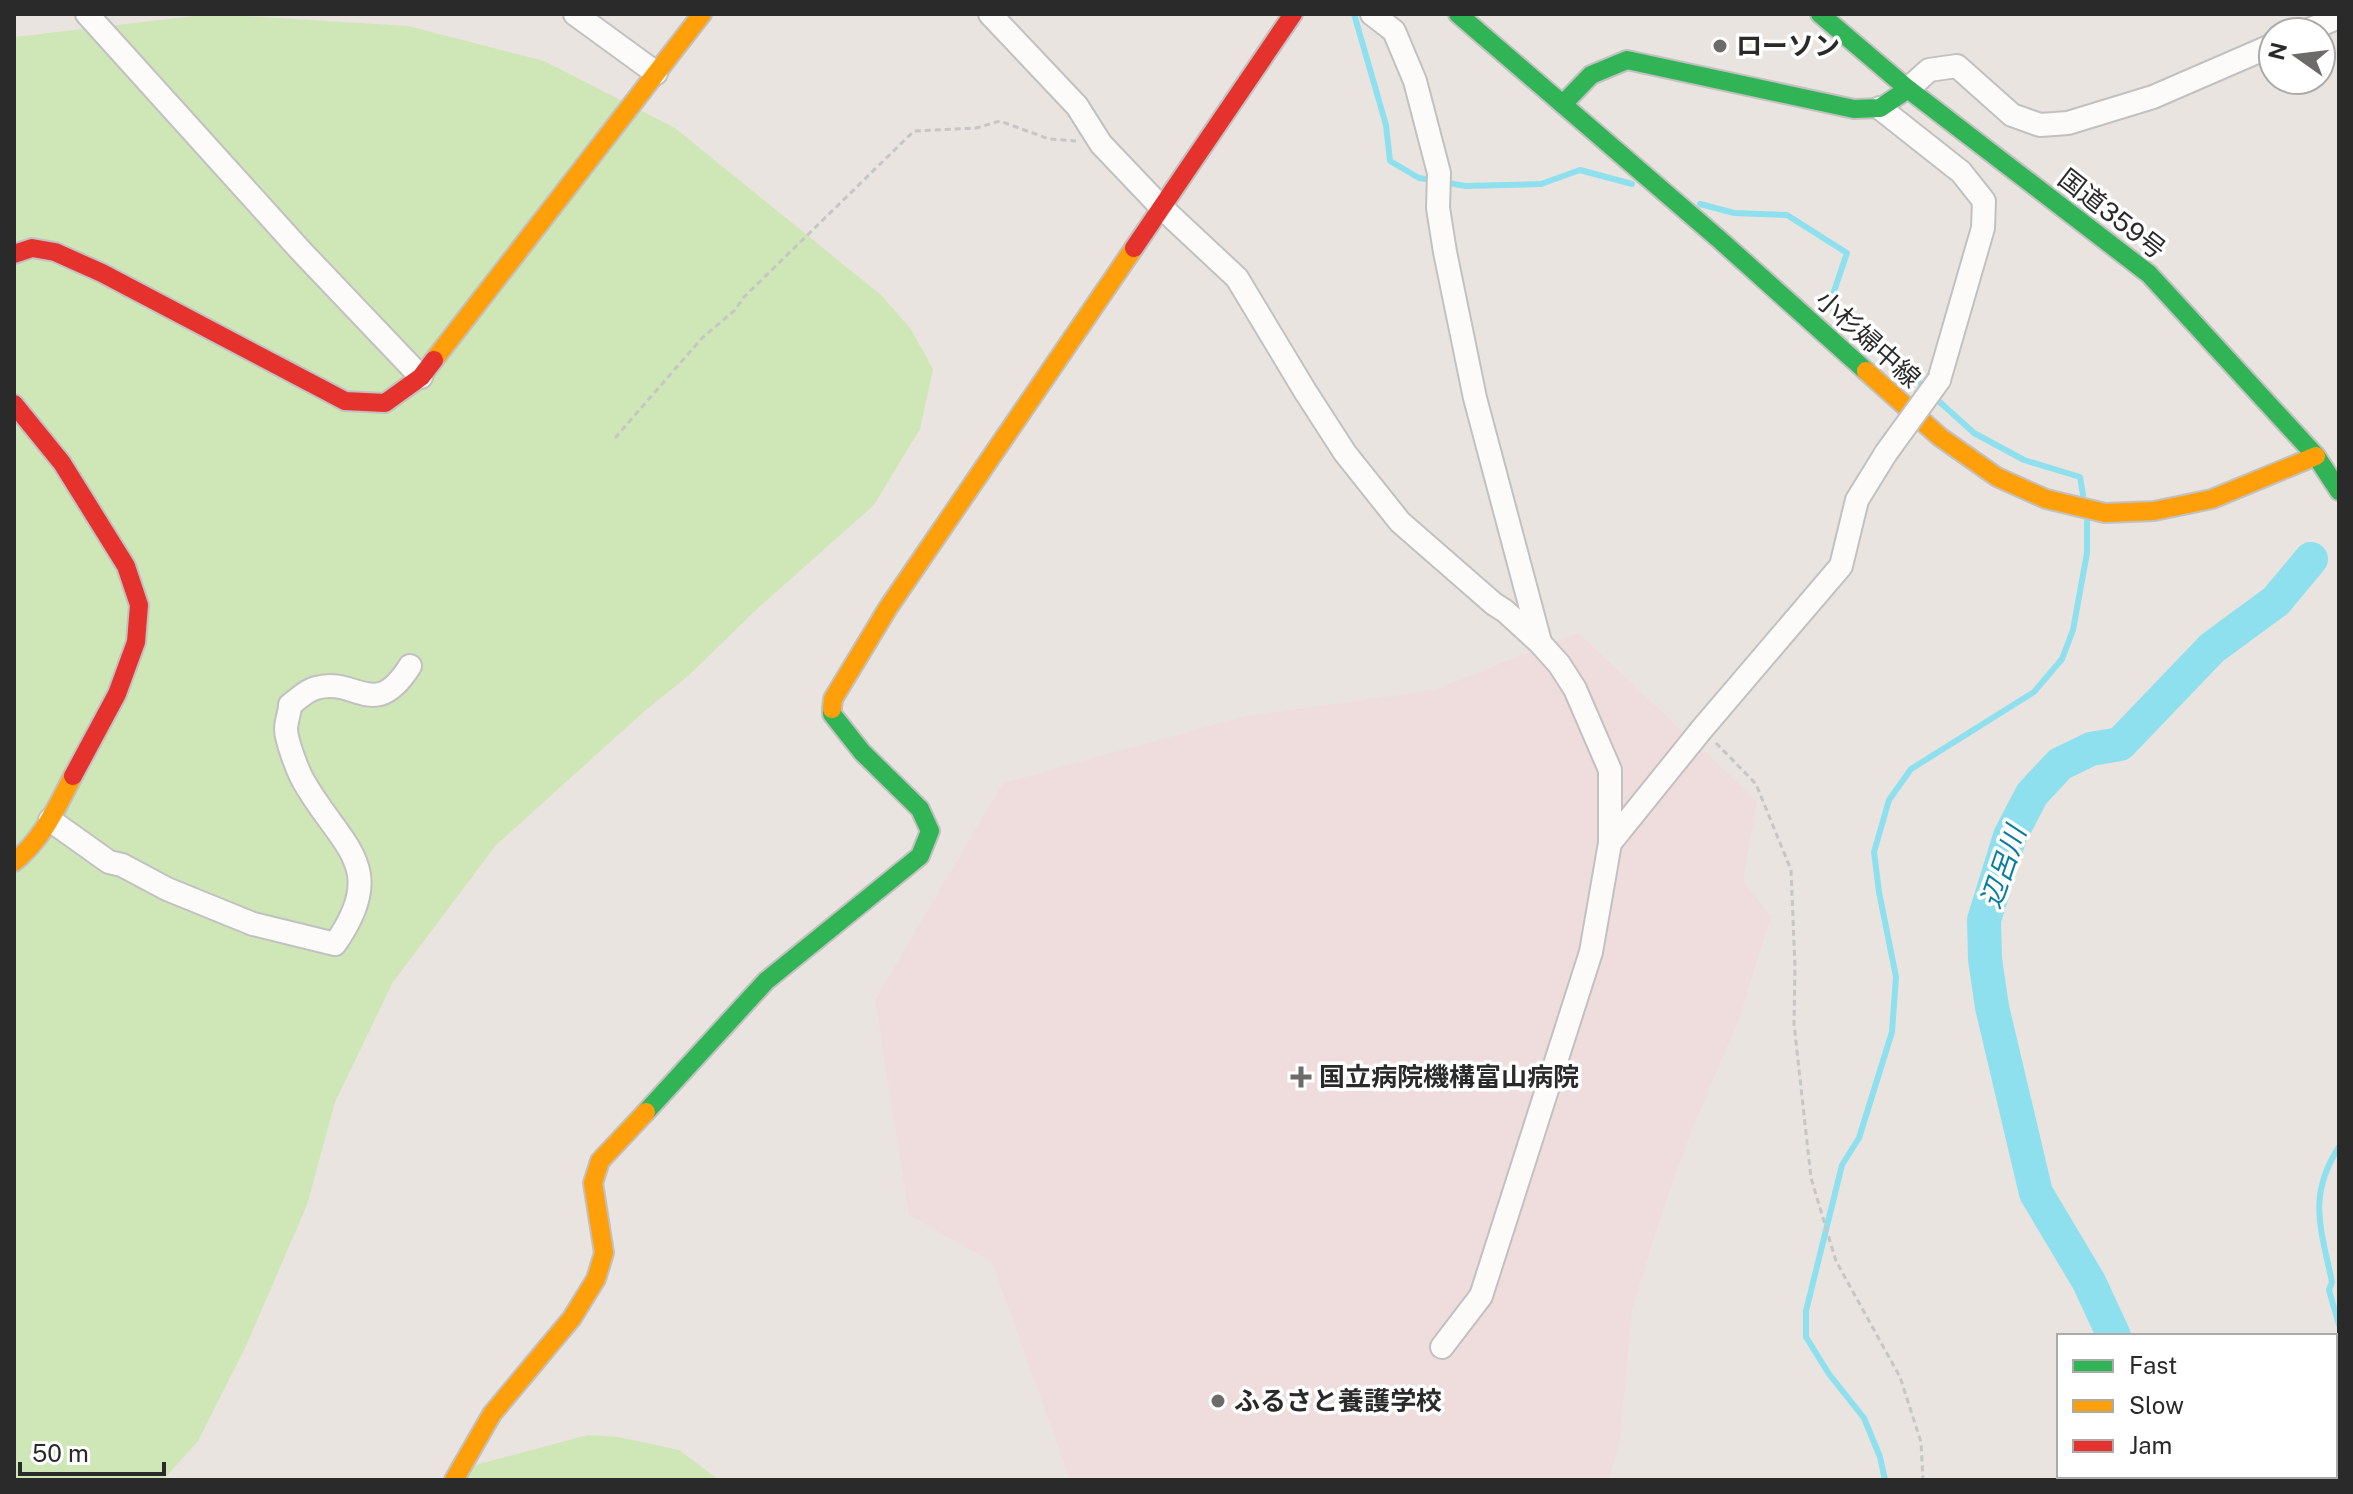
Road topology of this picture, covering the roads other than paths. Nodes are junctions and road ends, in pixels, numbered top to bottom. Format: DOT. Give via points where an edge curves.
graph roads {
  1 [pos="575,14"];
  2 [pos="702,14"];
  3 [pos="990,14"];
  4 [pos="1293,14"];
  5 [pos="1372,14"];
  6 [pos="1458,14"];
  7 [pos="1820,14"];
  8 [pos="95,17"];
  9 [pos="2257,52"];
  10 [pos="656,73"];
  11 [pos="1908,89"];
  12 [pos="1563,104"];
  13 [pos="1880,108"];
  14 [pos="1160,206"];
  15 [pos="14,254"];
  16 [pos="421,377"];
  17 [pos="14,404"];
  18 [pos="2322,453"];
  19 [pos="2339,491"];
  20 [pos="1540,643"];
  21 [pos="410,666"];
  22 [pos="50,820"];
  23 [pos="1610,843"];
  24 [pos="14,862"];
  25 [pos="1442,1347"];
  26 [pos="454,1480"];
  1 -- 10 [label="street"];
  2 -- 10 [label="main road"];
  3 -- 14 [label="street" via="1077,106 1101,144"];
  4 -- 14 [label="main road"];
  5 -- 20 [label="street" via="1394,31 1415,81 1439,173 1445,252 1475,398"];
  6 -- 12 [label="main road, 小杉婦中線"];
  7 -- 11 [label="main road, 国道359号"];
  8 -- 16 [label="street" via="302,252"];
  9 -- 11 [label="street" via="2153,97 2068,123 2040,125 2012,115 1957,66 1929,70"];
  10 -- 16 [label="main road"];
  11 -- 13 [label="main road"];
  11 -- 18 [label="main road, 国道359号" via="2149,274"];
  12 -- 13 [label="main road" via="1591,75 1627,60 1854,109"];
  12 -- 18 [label="main road, 小杉婦中線" via="1929,428 1997,477 2046,499 2105,513 2154,511 2212,499"];
  13 -- 23 [label="street, bridge" via="1961,172 1984,201 1983,228 1939,380 1857,500 1841,566"];
  14 -- 20 [label="street" via="1237,278 1337,440 1400,522"];
  14 -- 26 [label="main road" via="888,608 833,699 832,714 862,752 920,809 930,831 920,856 766,981 600,1161 593,1183 604,1253 596,1279 572,1318 492,1414"];
  15 -- 16 [label="main road" via="32,248 55,252 345,401 385,403"];
  17 -- 22 [label="main road" via="62,463 126,566 139,605 136,642 117,694"];
  18 -- 19 [label="main road, 国道359号"];
  20 -- 23 [label="street" via="1575,689 1610,770"];
  21 -- 22 [label="street" via="399,683 374,696 327,686 313,688 290,705 286,731 302,779 356,859 362,881 349,924 335,944 253,924 167,889 109,862"];
  22 -- 24 [label="main road"];
  23 -- 25 [label="street" via="1591,952 1481,1296"];
}
